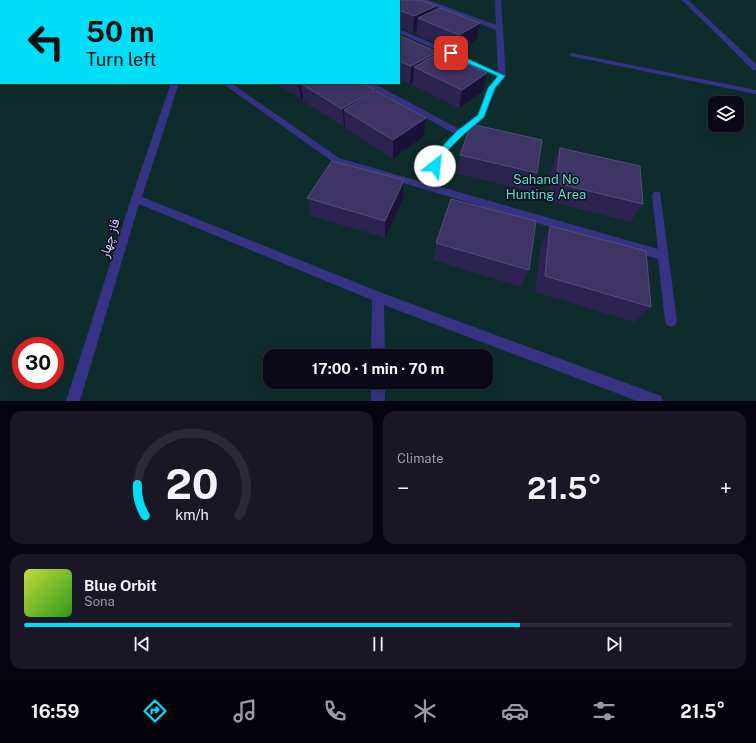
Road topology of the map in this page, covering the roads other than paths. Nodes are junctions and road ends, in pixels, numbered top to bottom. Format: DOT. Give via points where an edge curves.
graph roads {
  1 [pos="423,0"];
  2 [pos="498,0"];
  3 [pos="685,0"];
  4 [pos="500,29"];
  5 [pos="400,31"];
  6 [pos="572,55"];
  7 [pos="755,65"];
  8 [pos="502,76"];
  9 [pos="175,84"];
  10 [pos="227,84"];
  11 [pos="369,84"];
  12 [pos="756,92"];
  13 [pos="460,133"];
  14 [pos="428,188"];
  15 [pos="657,195"];
  16 [pos="136,199"];
  17 [pos="664,256"];
  18 [pos="378,297"];
  19 [pos="671,322"];
  20 [pos="378,349"];
  21 [pos="378,389"];
  22 [pos="73,401"];
  23 [pos="378,401"];
  24 [pos="656,401"];
  1 -- 4 [label="street"];
  2 -- 4 [label="street"];
  3 -- 7 [label="street"];
  4 -- 8 [label="street"];
  5 -- 8 [label="street"];
  6 -- 12 [label="street"];
  8 -- 13 [label="street" via="492,88 481,116"];
  9 -- 16 [label="street, فاز چهار"];
  10 -- 14 [label="street" via="336,160"];
  11 -- 13 [label="street"];
  13 -- 14 [label="street" via="438,155"];
  14 -- 17 [label="street"];
  15 -- 17 [label="street"];
  16 -- 18 [label="street"];
  16 -- 22 [label="street, فاز چهار"];
  17 -- 19 [label="street"];
  18 -- 20 [label="street"];
  18 -- 24 [label="street"];
  21 -- 23 [label="street"];
}
